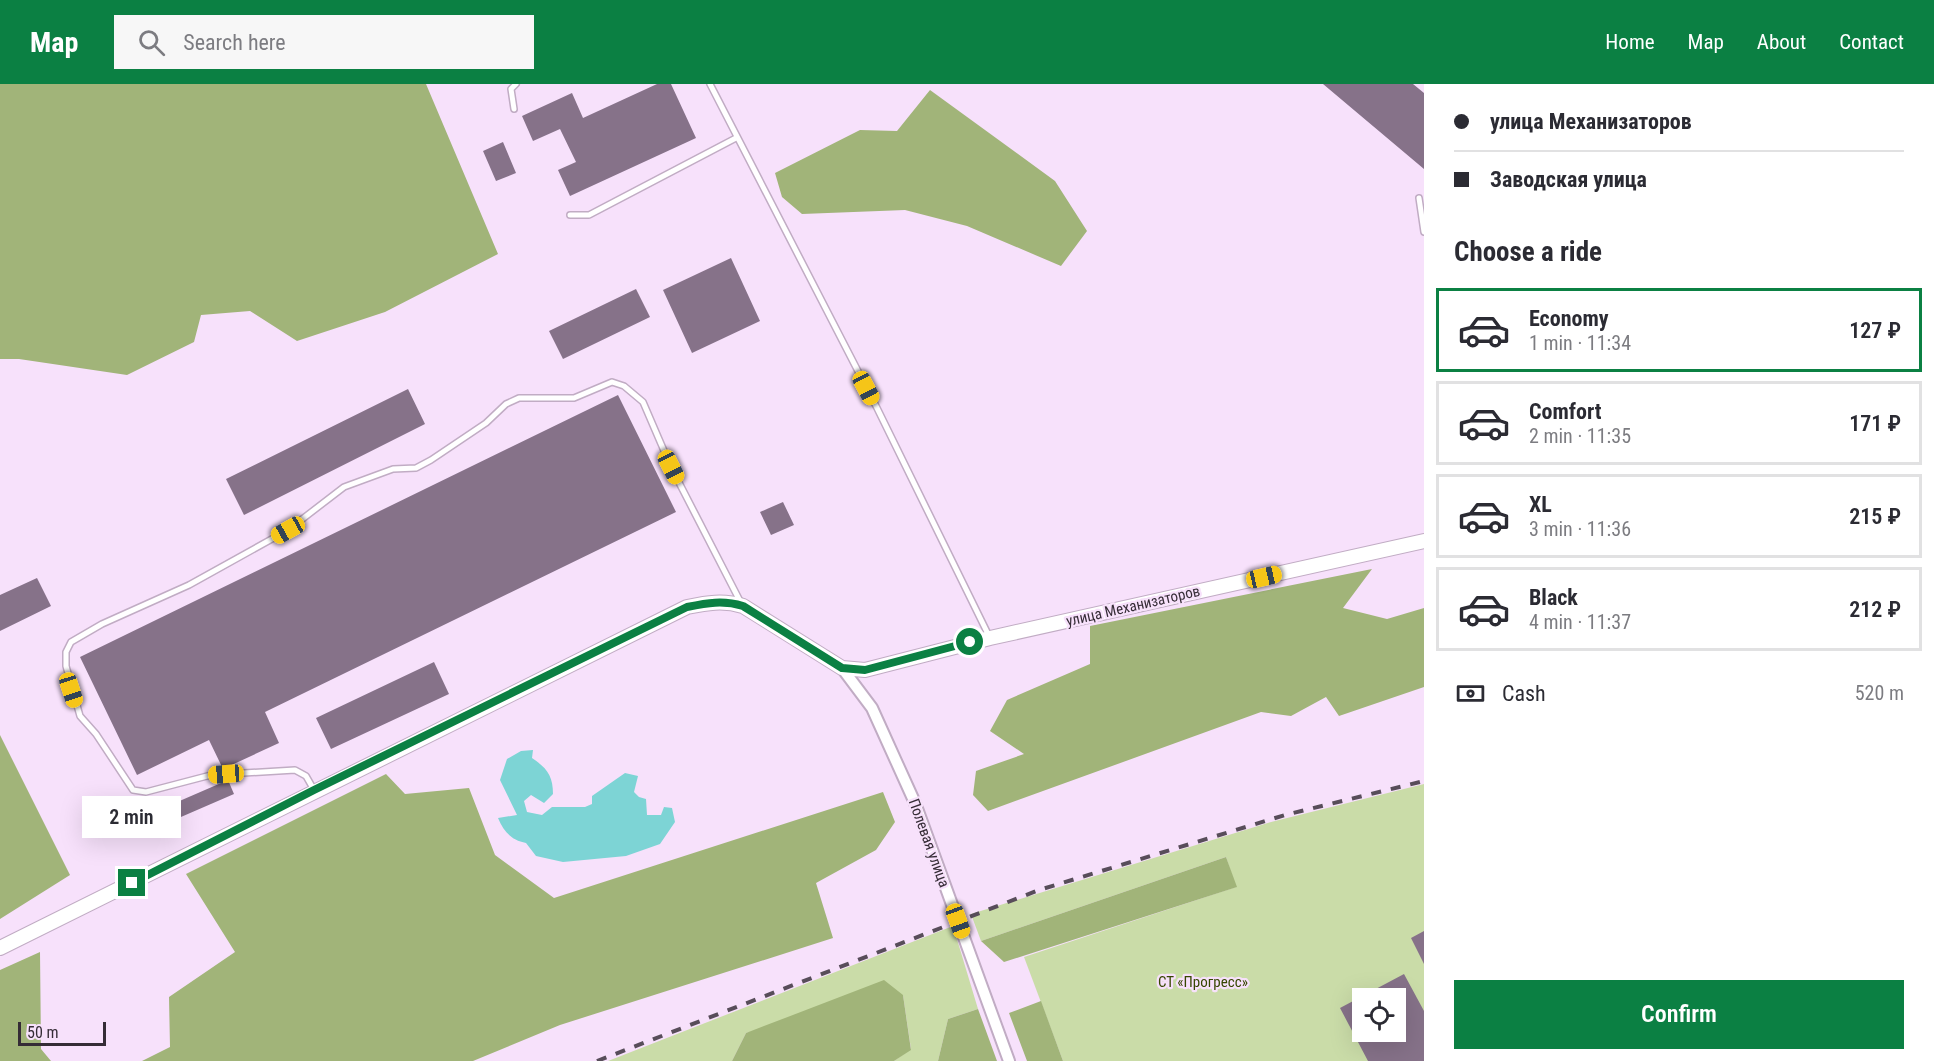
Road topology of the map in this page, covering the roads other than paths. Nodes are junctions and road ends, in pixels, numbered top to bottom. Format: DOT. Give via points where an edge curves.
graph roads {
  1 [pos="516,84"];
  2 [pos="710,84"];
  3 [pos="514,109"];
  4 [pos="736,138"];
  5 [pos="1419,198"];
  6 [pos="570,214"];
  7 [pos="1424,232"];
  8 [pos="1424,541"];
  9 [pos="743,606"];
  10 [pos="990,638"];
  11 [pos="842,668"];
  12 [pos="314,790"];
  13 [pos="0,948"];
  14 [pos="1009,1061"];
  1 -- 3 [label="lane" via="511,88"];
  2 -- 4 [label="lane"];
  4 -- 6 [label="lane" via="589,214"];
  4 -- 10 [label="lane" via="877,408"];
  5 -- 7 [label="lane"];
  8 -- 10 [label="street, улица Механизаторов"];
  9 -- 11 [label="street"];
  9 -- 12 [label="street" via="709,602 662,618"];
  9 -- 12 [label="lane" via="671,467 644,402 612,382 574,398 519,398 506,404 486,423 431,460 416,468 393,469 344,487 288,530 189,585 71,642 66,666 80,716 133,790 146,792 212,775 295,770 306,776"];
  10 -- 11 [label="street, улица Механизаторов" via="865,670"];
  11 -- 14 [label="street, Полевая улица" via="872,708 915,803"];
  12 -- 13 [label="street"];
}
